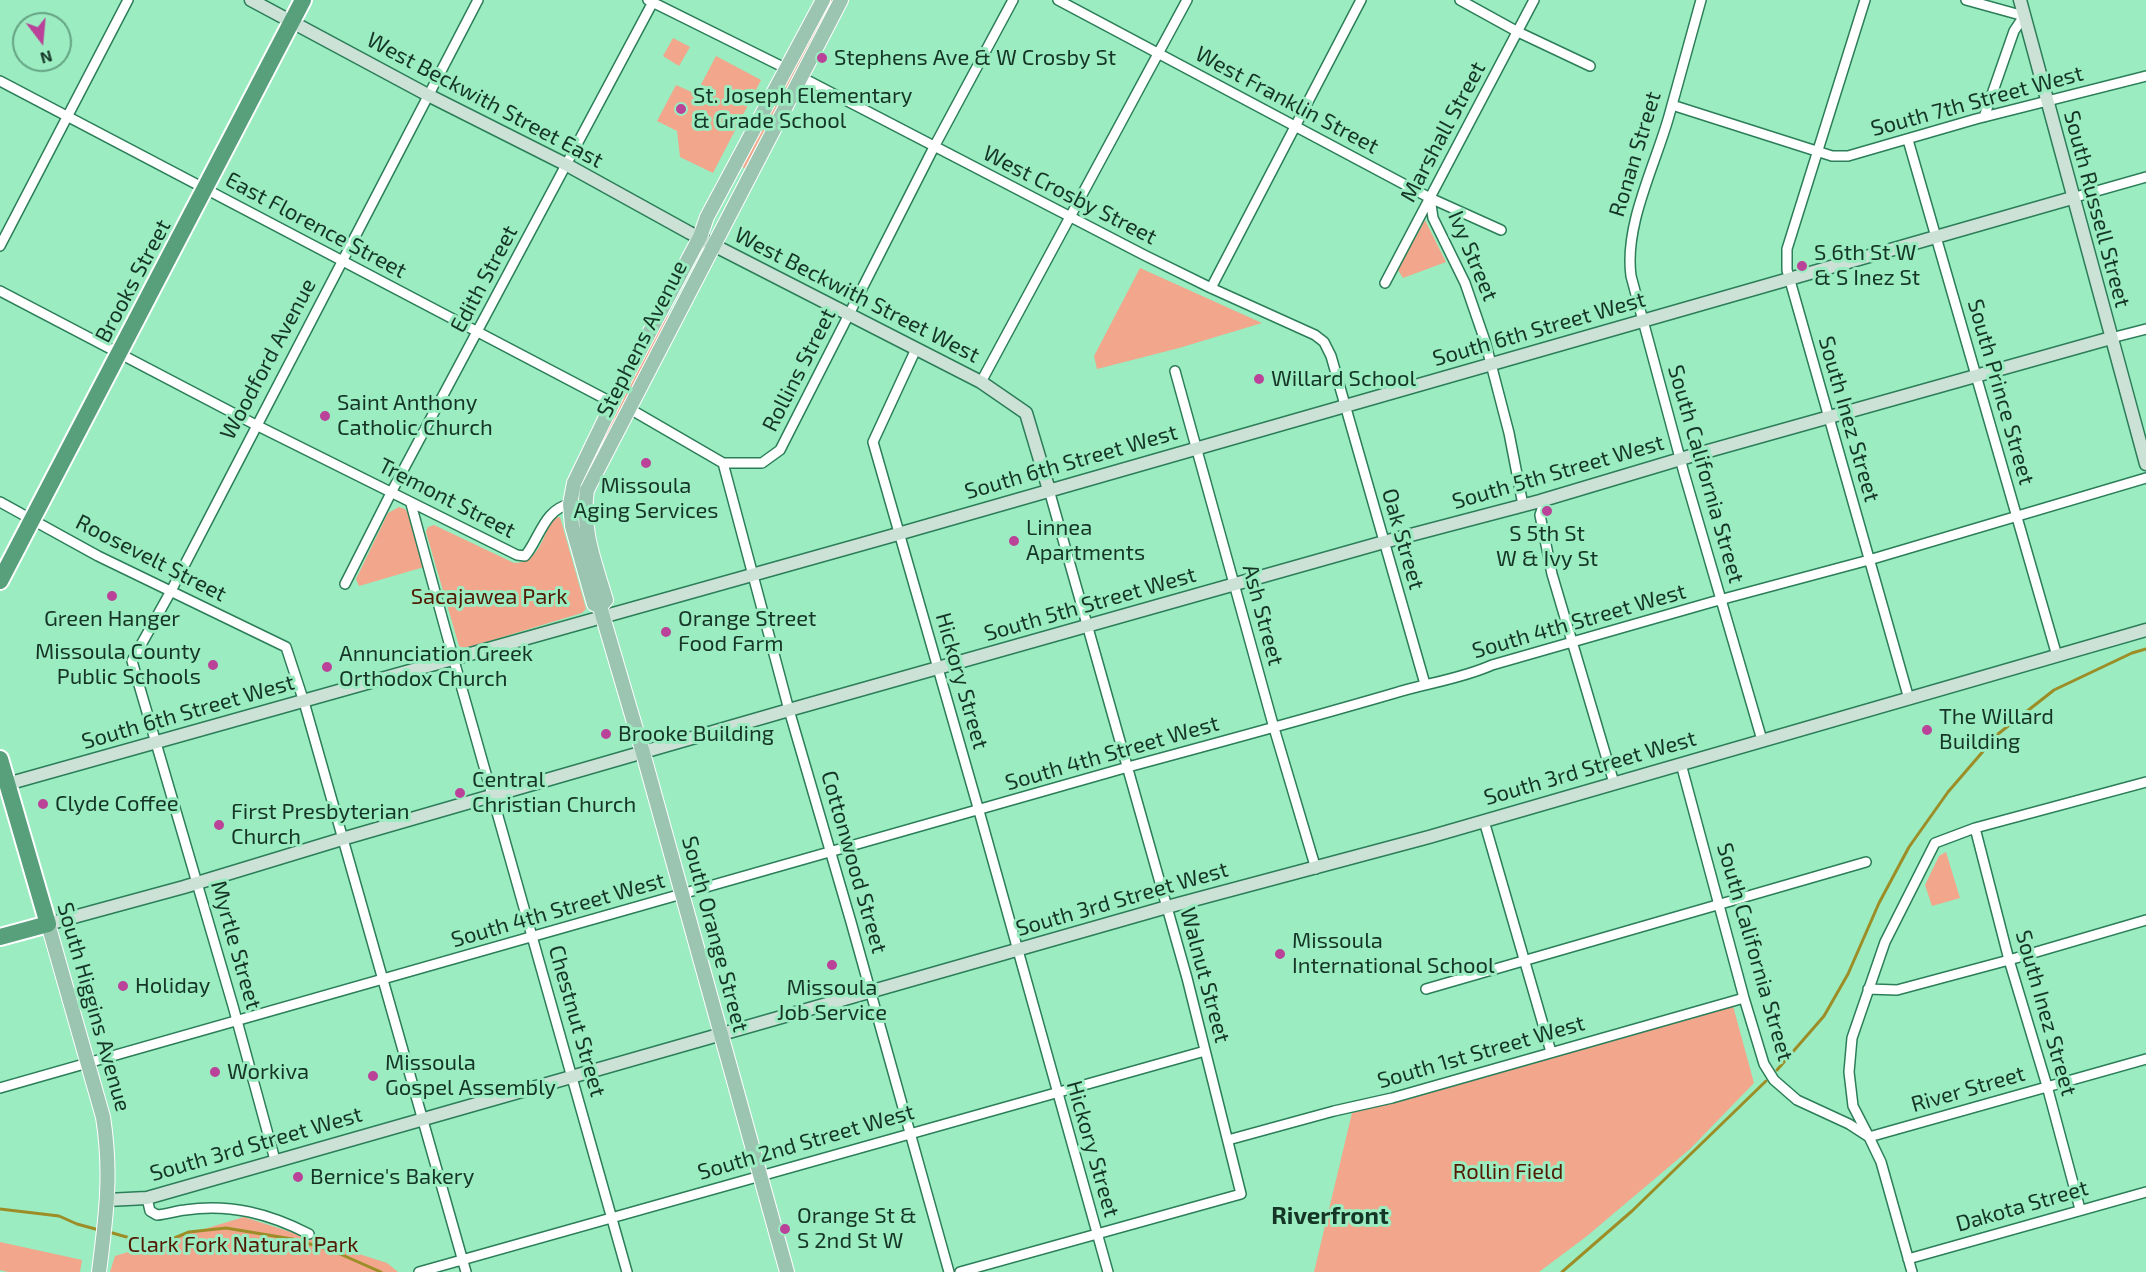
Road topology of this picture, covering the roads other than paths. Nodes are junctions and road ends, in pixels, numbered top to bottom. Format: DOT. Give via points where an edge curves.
graph roads {
  1 [pos="128,0"];
  2 [pos="250,0"];
  3 [pos="303,0"];
  4 [pos="478,0"];
  5 [pos="823,0"];
  6 [pos="841,0"];
  7 [pos="1013,0"];
  8 [pos="1058,0"];
  9 [pos="1187,0"];
  10 [pos="1361,0"];
  11 [pos="1460,0"];
  12 [pos="1534,0"];
  13 [pos="1701,0"];
  14 [pos="1865,0"];
  15 [pos="1966,0"];
  16 [pos="2020,0"];
  17 [pos="652,1"];
  18 [pos="2024,16"];
  19 [pos="292,22"];
  20 [pos="1518,32"];
  21 [pos="1158,54"];
  22 [pos="1590,66"];
  23 [pos="787,69"];
  24 [pos="2146,76"];
  25 [pos="801,77"];
  26 [pos="0,81"];
  27 [pos="428,95"];
  28 [pos="2046,102"];
  29 [pos="1672,105"];
  30 [pos="68,117"];
  31 [pos="1984,117"];
  32 [pos="1295,126"];
  33 [pos="1908,140"];
  34 [pos="934,147"];
  35 [pos="1818,151"];
  36 [pos="567,165"];
  37 [pos="2146,177"];
  38 [pos="206,189"];
  39 [pos="1430,198"];
  40 [pos="2072,198"];
  41 [pos="1070,217"];
  42 [pos="1501,230"];
  43 [pos="700,237"];
  44 [pos="1936,238"];
  45 [pos="714,244"];
  46 [pos="0,246"];
  47 [pos="342,261"];
  48 [pos="1788,280"];
  49 [pos="1385,283"];
  50 [pos="1211,288"];
  51 [pos="0,291"];
  52 [pos="849,314"];
  53 [pos="1643,322"];
  54 [pos="2146,329"];
  55 [pos="478,332"];
  56 [pos="2111,338"];
  57 [pos="1324,342"];
  58 [pos="916,349"];
  59 [pos="120,354"];
  60 [pos="1492,364"];
  61 [pos="1175,371"];
  62 [pos="1977,376"];
  63 [pos="981,382"];
  64 [pos="613,403"];
  65 [pos="1345,406"];
  66 [pos="630,409"];
  67 [pos="1828,418"];
  68 [pos="256,425"];
  69 [pos="1196,448"];
  70 [pos="1681,459"];
  71 [pos="723,463"];
  72 [pos="2146,464"];
  73 [pos="2146,478"];
  74 [pos="1049,490"];
  75 [pos="392,491"];
  76 [pos="1545,500"];
  77 [pos="0,502"];
  78 [pos="411,504"];
  79 [pos="570,504"];
  80 [pos="1523,505"];
  81 [pos="2016,515"];
  82 [pos="33,518"];
  83 [pos="898,534"];
  84 [pos="1384,542"];
  85 [pos="1869,560"];
  86 [pos="751,575"];
  87 [pos="347,580"];
  88 [pos="0,581"];
  89 [pos="1235,585"];
  90 [pos="171,591"];
  91 [pos="1721,599"];
  92 [pos="602,612"];
  93 [pos="1086,627"];
  94 [pos="2146,630"];
  95 [pos="1572,642"];
  96 [pos="2056,656"];
  97 [pos="453,658"];
  98 [pos="938,668"];
  99 [pos="1425,684"];
  100 [pos="1909,699"];
  101 [pos="304,702"];
  102 [pos="789,710"];
  103 [pos="1274,728"];
  104 [pos="1762,740"];
  105 [pos="156,742"];
  106 [pos="643,753"];
  107 [pos="0,759"];
  108 [pos="1681,764"];
  109 [pos="1128,767"];
  110 [pos="2146,782"];
  111 [pos="1614,783"];
  112 [pos="4,785"];
  113 [pos="493,796"];
  114 [pos="979,811"];
  115 [pos="1484,821"];
  116 [pos="1975,828"];
  117 [pos="342,839"];
  118 [pos="829,853"];
  119 [pos="1866,862"];
  120 [pos="1316,869"];
  121 [pos="198,883"];
  122 [pos="682,895"];
  123 [pos="1719,904"];
  124 [pos="1167,908"];
  125 [pos="2146,920"];
  126 [pos="48,924"];
  127 [pos="532,936"];
  128 [pos="0,937"];
  129 [pos="1018,950"];
  130 [pos="1525,960"];
  131 [pos="2009,960"];
  132 [pos="383,979"];
  133 [pos="1426,989"];
  134 [pos="1868,989"];
  135 [pos="870,991"];
  136 [pos="1744,998"];
  137 [pos="237,1020"];
  138 [pos="721,1036"];
  139 [pos="1205,1051"];
  140 [pos="1551,1052"];
  141 [pos="2146,1059"];
  142 [pos="88,1064"];
  143 [pos="571,1076"];
  144 [pos="2047,1086"];
  145 [pos="0,1088"];
  146 [pos="1057,1092"];
  147 [pos="423,1118"];
  148 [pos="910,1134"];
  149 [pos="1869,1137"];
  150 [pos="1228,1140"];
  151 [pos="275,1160"];
  152 [pos="760,1175"];
  153 [pos="2146,1192"];
  154 [pos="147,1198"];
  155 [pos="107,1200"];
  156 [pos="2080,1209"];
  157 [pos="612,1217"];
  158 [pos="1096,1233"];
  159 [pos="309,1234"];
  160 [pos="462,1259"];
  161 [pos="1908,1259"];
  162 [pos="99,1272"];
  163 [pos="419,1272"];
  164 [pos="466,1272"];
  165 [pos="627,1272"];
  166 [pos="787,1272"];
  167 [pos="949,1272"];
  168 [pos="960,1272"];
  169 [pos="1108,1272"];
  170 [pos="1912,1272"];
  1 -- 30 [label="street"];
  2 -- 19 [label="street, West Beckwith Street East"];
  3 -- 19 [label="highway, Brooks Street"];
  4 -- 27 [label="street, Woodford Avenue"];
  5 -- 23 [label="main road, Stephens Avenue"];
  6 -- 25 [label="main road, Stephens Avenue"];
  7 -- 34 [label="street, Rollins Street"];
  8 -- 21 [label="street, West Franklin Street"];
  9 -- 21 [label="street"];
  10 -- 32 [label="street"];
  11 -- 20 [label="street"];
  12 -- 20 [label="street, Marshall Street"];
  13 -- 29 [label="street, Ronan Street"];
  14 -- 35 [label="street, South Inez Street"];
  15 -- 18 [label="street"];
  16 -- 18 [label="street, South Russell Street"];
  17 -- 23 [label="street"];
  17 -- 36 [label="street, Edith Street"];
  18 -- 28 [label="street, South Russell Street"];
  18 -- 31 [label="street" via="2014,31"];
  19 -- 27 [label="street, West Beckwith Street East"];
  19 -- 38 [label="highway, Brooks Street"];
  20 -- 22 [label="street"];
  20 -- 39 [label="street, Marshall Street"];
  21 -- 32 [label="street, West Franklin Street"];
  21 -- 41 [label="street"];
  23 -- 43 [label="main road, Stephens Avenue"];
  24 -- 28 [label="street, South 7th Street West"];
  25 -- 34 [label="street, West Crosby Street"];
  25 -- 45 [label="main road, Stephens Avenue"];
  26 -- 30 [label="street, East Florence Street"];
  27 -- 36 [label="street, West Beckwith Street East"];
  27 -- 47 [label="street, Woodford Avenue"];
  28 -- 31 [label="street, South 7th Street West"];
  28 -- 40 [label="street, South Russell Street"];
  29 -- 35 [label="street, South 7th Street West"];
  29 -- 53 [label="street, Ronan Street" via="1631,234 1630,276"];
  30 -- 38 [label="street, East Florence Street"];
  30 -- 46 [label="street"];
  31 -- 33 [label="street, South 7th Street West"];
  32 -- 39 [label="street, West Franklin Street"];
  32 -- 50 [label="street"];
  33 -- 35 [label="street, South 7th Street West" via="1848,156"];
  33 -- 44 [label="street, South Prince Street"];
  34 -- 41 [label="street, West Crosby Street"];
  34 -- 52 [label="street, Rollins Street"];
  35 -- 48 [label="street, South Inez Street" via="1787,249"];
  36 -- 43 [label="street, West Beckwith Street East"];
  36 -- 55 [label="street, Edith Street"];
  37 -- 40 [label="street, South 6th Street West"];
  38 -- 47 [label="street, East Florence Street"];
  38 -- 59 [label="highway, Brooks Street"];
  39 -- 42 [label="street, West Franklin Street"];
  39 -- 49 [label="street, Marshall Street"];
  39 -- 60 [label="street, Ivy Street" via="1433,218 1472,298"];
  40 -- 44 [label="street, South 6th Street West"];
  40 -- 56 [label="street, South Russell Street"];
  41 -- 50 [label="street, West Crosby Street"];
  41 -- 63 [label="street"];
  43 -- 45 [label="street, West Beckwith Street East"];
  43 -- 64 [label="main road, Stephens Avenue"];
  44 -- 48 [label="street, South 6th Street West"];
  44 -- 62 [label="street, South Prince Street"];
  45 -- 52 [label="street, West Beckwith Street West"];
  45 -- 66 [label="main road, Stephens Avenue"];
  47 -- 55 [label="street, East Florence Street"];
  47 -- 68 [label="street, Woodford Avenue"];
  48 -- 53 [label="street, South 6th Street West"];
  48 -- 67 [label="street, South Inez Street"];
  50 -- 57 [label="street, West Crosby Street"];
  51 -- 59 [label="street, Tremont Street"];
  52 -- 58 [label="street, West Beckwith Street West"];
  52 -- 71 [label="street, Rollins Street" via="780,450 762,463"];
  53 -- 60 [label="street, South 6th Street West"];
  53 -- 70 [label="street, South California Street"];
  54 -- 56 [label="street, South 5th Street West"];
  55 -- 64 [label="street, East Florence Street"];
  55 -- 75 [label="street, Edith Street"];
  56 -- 62 [label="street, South 5th Street West"];
  56 -- 72 [label="street, South Russell Street"];
  57 -- 65 [label="street, Oak Street"];
  58 -- 63 [label="street, West Beckwith Street West"];
  58 -- 83 [label="street, Hickory Street" via="873,442"];
  59 -- 68 [label="street, Tremont Street"];
  59 -- 82 [label="highway, Brooks Street"];
  60 -- 65 [label="street, South 6th Street West"];
  60 -- 80 [label="street, Ivy Street"];
  61 -- 69 [label="street, Ash Street"];
  62 -- 67 [label="street, South 5th Street West"];
  62 -- 81 [label="street, South Prince Street"];
  63 -- 74 [label="street, West Beckwith Street West" via="1026,413"];
  64 -- 79 [label="main road, Stephens Avenue" via="580,468"];
  65 -- 69 [label="street, South 6th Street West"];
  65 -- 84 [label="street, Oak Street"];
  66 -- 71 [label="street"];
  66 -- 92 [label="main road, Stephens Avenue" via="587,490 584,509 606,600"];
  67 -- 70 [label="street, South 5th Street West"];
  67 -- 85 [label="street, South Inez Street"];
  68 -- 75 [label="street, Tremont Street"];
  68 -- 90 [label="street, Woodford Avenue"];
  69 -- 74 [label="street, South 6th Street West"];
  69 -- 89 [label="street, Ash Street"];
  70 -- 76 [label="street, South 5th Street West"];
  70 -- 91 [label="street, South California Street"];
  71 -- 86 [label="street, Cottonwood Street"];
  73 -- 81 [label="street, South 4th Street West"];
  74 -- 83 [label="street, South 6th Street West"];
  74 -- 93 [label="street, Walnut Street"];
  75 -- 78 [label="street, Tremont Street"];
  75 -- 87 [label="street, Edith Street"];
  76 -- 80 [label="street, South 5th Street West"];
  76 -- 95 [label="street" via="1540,515"];
  77 -- 82 [label="street, Roosevelt Street"];
  78 -- 79 [label="street, Tremont Street" via="525,556 557,506"];
  78 -- 97 [label="street, Chestnut Street"];
  79 -- 92 [label="main road, Stephens Avenue" via="572,526 594,604"];
  80 -- 84 [label="street, South 5th Street West"];
  81 -- 85 [label="street, South 4th Street West"];
  81 -- 96 [label="street, South Prince Street"];
  82 -- 88 [label="highway, Brooks Street"];
  82 -- 90 [label="street, Roosevelt Street" via="98,556"];
  83 -- 86 [label="street, South 6th Street West"];
  83 -- 98 [label="street, Hickory Street"];
  84 -- 89 [label="street, South 5th Street West"];
  84 -- 99 [label="street, Oak Street"];
  85 -- 91 [label="street, South 4th Street West"];
  85 -- 100 [label="street, South Inez Street"];
  86 -- 92 [label="street, South 6th Street West"];
  86 -- 102 [label="street, Cottonwood Street"];
  89 -- 93 [label="street, South 5th Street West"];
  89 -- 103 [label="street, Ash Street"];
  90 -- 101 [label="street, Roosevelt Street" via="286,647"];
  90 -- 105 [label="street, Woodford Avenue" via="132,661"];
  91 -- 95 [label="street, South 4th Street West"];
  91 -- 104 [label="street, South California Street"];
  92 -- 97 [label="street, South 6th Street West"];
  92 -- 106 [label="main road, South Orange Street"];
  93 -- 98 [label="street, South 5th Street West"];
  93 -- 109 [label="street, Walnut Street"];
  94 -- 96 [label="street, South 3rd Street West"];
  95 -- 99 [label="street, South 4th Street West"];
  95 -- 111 [label="street"];
  96 -- 100 [label="street, South 3rd Street West"];
  97 -- 101 [label="street, South 6th Street West"];
  97 -- 113 [label="street, Chestnut Street"];
  98 -- 102 [label="street, South 5th Street West"];
  98 -- 114 [label="street, Hickory Street"];
  99 -- 103 [label="street, South 4th Street West"];
  100 -- 104 [label="street, South 3rd Street West"];
  101 -- 105 [label="street, South 6th Street West"];
  101 -- 117 [label="street"];
  102 -- 106 [label="street, South 5th Street West"];
  102 -- 118 [label="street, Cottonwood Street"];
  103 -- 109 [label="street, South 4th Street West"];
  103 -- 120 [label="street, Ash Street"];
  104 -- 108 [label="street, South 3rd Street West"];
  105 -- 112 [label="street, South 6th Street West"];
  105 -- 121 [label="street, Myrtle Street"];
  106 -- 113 [label="street, South 5th Street West"];
  106 -- 122 [label="main road, South Orange Street"];
  107 -- 112 [label="highway, South Higgins Avenue"];
  108 -- 111 [label="street, South 3rd Street West"];
  108 -- 123 [label="street, South California Street"];
  109 -- 114 [label="street, South 4th Street West"];
  109 -- 124 [label="street, Walnut Street"];
  110 -- 116 [label="street"];
  111 -- 115 [label="street, South 3rd Street West"];
  112 -- 126 [label="highway, South Higgins Avenue"];
  113 -- 117 [label="street, South 5th Street West"];
  113 -- 127 [label="street, Chestnut Street"];
  114 -- 118 [label="street, South 4th Street West"];
  114 -- 129 [label="street, Hickory Street"];
  115 -- 120 [label="street, South 3rd Street West"];
  115 -- 130 [label="street"];
  116 -- 131 [label="street, South Inez Street"];
  116 -- 134 [label="street" via="1941,840 1932,848 1885,942"];
  117 -- 121 [label="street, South 5th Street West"];
  117 -- 132 [label="street"];
  118 -- 122 [label="street, South 4th Street West"];
  118 -- 135 [label="street, Cottonwood Street"];
  119 -- 123 [label="street"];
  120 -- 124 [label="street, South 3rd Street West"];
  121 -- 126 [label="street, South 5th Street West"];
  121 -- 137 [label="street, Myrtle Street"];
  122 -- 127 [label="street, South 4th Street West"];
  122 -- 138 [label="main road, South Orange Street"];
  123 -- 130 [label="street"];
  123 -- 136 [label="street, South California Street"];
  124 -- 129 [label="street, South 3rd Street West"];
  124 -- 139 [label="street, Walnut Street"];
  125 -- 131 [label="street"];
  126 -- 128 [label="highway"];
  126 -- 142 [label="main road, South Higgins Avenue"];
  127 -- 132 [label="street, South 4th Street West"];
  127 -- 143 [label="street, Chestnut Street"];
  129 -- 135 [label="street, South 3rd Street West"];
  129 -- 146 [label="street, Hickory Street"];
  130 -- 133 [label="street"];
  130 -- 140 [label="street"];
  131 -- 134 [label="street" via="1897,990"];
  131 -- 144 [label="street, South Inez Street"];
  132 -- 137 [label="street, South 4th Street West"];
  132 -- 147 [label="street"];
  134 -- 149 [label="street" via="1852,1038 1849,1072 1852,1106"];
  135 -- 138 [label="street, South 3rd Street West"];
  135 -- 148 [label="street, Cottonwood Street"];
  136 -- 140 [label="street, South 1st Street West"];
  136 -- 149 [label="street, South California Street" via="1764,1064 1774,1080 1797,1100"];
  137 -- 142 [label="street, South 4th Street West"];
  137 -- 151 [label="street, Myrtle Street"];
  138 -- 143 [label="street, South 3rd Street West"];
  138 -- 152 [label="main road, South Orange Street"];
  139 -- 146 [label="street, South 2nd Street West"];
  139 -- 150 [label="street, Walnut Street"];
  140 -- 150 [label="street, South 1st Street West"];
  141 -- 144 [label="street, River Street"];
  142 -- 145 [label="street, South 4th Street West"];
  142 -- 155 [label="main road, South Higgins Avenue" via="107,1143"];
  143 -- 147 [label="street, South 3rd Street West"];
  143 -- 157 [label="street, Chestnut Street"];
  144 -- 149 [label="street, River Street"];
  144 -- 156 [label="street, South Inez Street"];
  146 -- 148 [label="street, South 2nd Street West"];
  146 -- 158 [label="street, Hickory Street"];
  147 -- 151 [label="street, South 3rd Street West"];
  147 -- 160 [label="street"];
  148 -- 152 [label="street, South 2nd Street West"];
  148 -- 167 [label="street, Cottonwood Street"];
  149 -- 161 [label="street" via="1881,1162"];
  150 -- 158 [label="street, Walnut Street" via="1241,1194"];
  151 -- 154 [label="street, South 3rd Street West"];
  152 -- 157 [label="street, South 2nd Street West"];
  152 -- 166 [label="main road, South Orange Street"];
  153 -- 156 [label="street, Dakota Street"];
  154 -- 155 [label="street, South 3rd Street West"];
  154 -- 159 [label="street" via="150,1211 158,1215 198,1209 242,1209 287,1222"];
  155 -- 162 [label="main road, South Higgins Avenue"];
  156 -- 161 [label="street, Dakota Street"];
  157 -- 160 [label="street, South 2nd Street West"];
  157 -- 165 [label="street, Chestnut Street"];
  158 -- 168 [label="street"];
  158 -- 169 [label="street, Hickory Street"];
  160 -- 163 [label="street, South 2nd Street West"];
  160 -- 164 [label="street"];
  161 -- 170 [label="street"];
}
